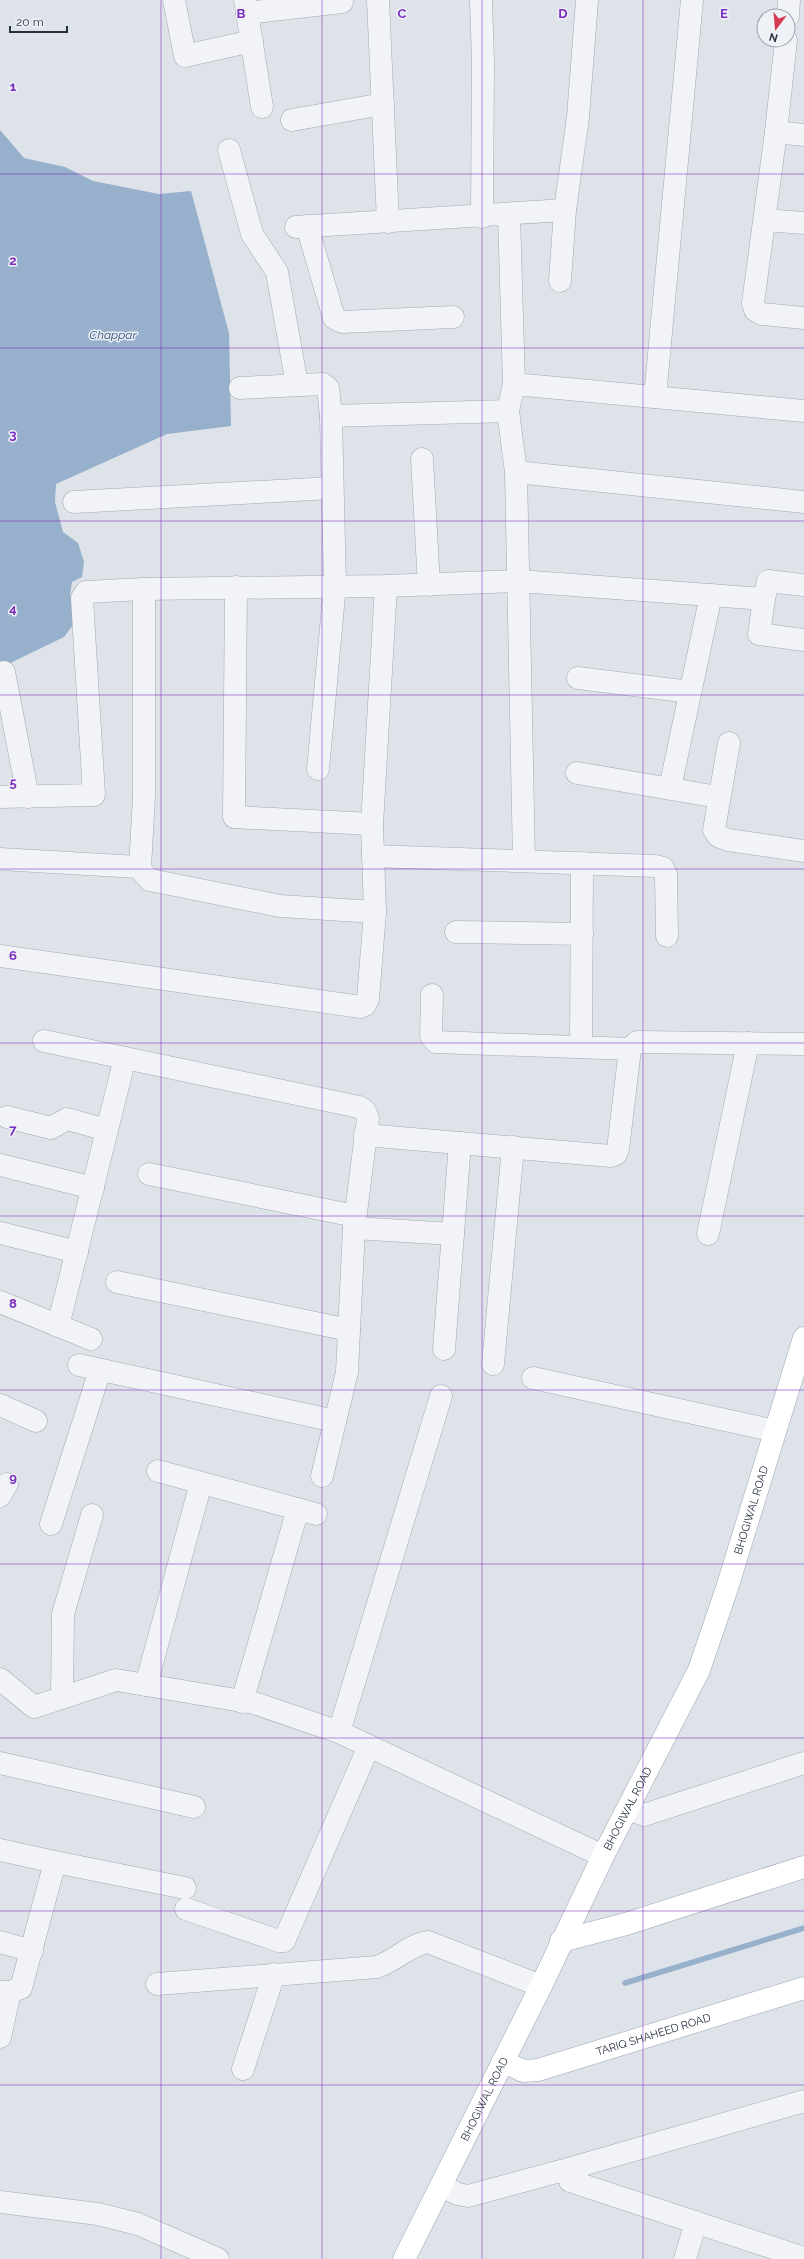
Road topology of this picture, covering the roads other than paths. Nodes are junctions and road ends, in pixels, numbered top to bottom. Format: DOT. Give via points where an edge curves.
graph roads {
  1 [pos="174,0"];
  2 [pos="378,0"];
  3 [pos="480,0"];
  4 [pos="587,0"];
  5 [pos="692,0"];
  6 [pos="342,2"];
  7 [pos="246,7"];
  8 [pos="252,41"];
  9 [pos="785,48"];
  10 [pos="383,104"];
  11 [pos="262,107"];
  12 [pos="292,120"];
  13 [pos="776,132"];
  14 [pos="804,134"];
  15 [pos="229,150"];
  16 [pos="565,210"];
  17 [pos="509,215"];
  18 [pos="482,217"];
  19 [pos="766,220"];
  20 [pos="388,222"];
  21 [pos="804,223"];
  22 [pos="560,281"];
  23 [pos="454,317"];
  24 [pos="804,318"];
  25 [pos="514,384"];
  26 [pos="297,385"];
  27 [pos="240,388"];
  28 [pos="655,397"];
  29 [pos="508,411"];
  30 [pos="804,411"];
  31 [pos="331,416"];
  32 [pos="422,459"];
  33 [pos="516,472"];
  34 [pos="332,488"];
  35 [pos="74,502"];
  36 [pos="804,502"];
  37 [pos="519,581"];
  38 [pos="335,585"];
  39 [pos="429,585"];
  40 [pos="804,585"];
  41 [pos="386,586"];
  42 [pos="236,587"];
  43 [pos="144,589"];
  44 [pos="710,595"];
  45 [pos="764,599"];
  46 [pos="804,640"];
  47 [pos="4,672"];
  48 [pos="578,678"];
  49 [pos="690,692"];
  50 [pos="729,743"];
  51 [pos="318,768"];
  52 [pos="577,773"];
  53 [pos="670,788"];
  54 [pos="28,797"];
  55 [pos="718,797"];
  56 [pos="0,798"];
  57 [pos="372,824"];
  58 [pos="804,851"];
  59 [pos="373,856"];
  60 [pos="0,859"];
  61 [pos="524,860"];
  62 [pos="582,863"];
  63 [pos="140,868"];
  64 [pos="375,912"];
  65 [pos="456,932"];
  66 [pos="582,934"];
  67 [pos="667,936"];
  68 [pos="0,956"];
  69 [pos="432,995"];
  70 [pos="44,1041"];
  71 [pos="748,1043"];
  72 [pos="804,1044"];
  73 [pos="581,1047"];
  74 [pos="630,1049"];
  75 [pos="126,1058"];
  76 [pos="7,1117"];
  77 [pos="107,1130"];
  78 [pos="365,1135"];
  79 [pos="460,1143"];
  80 [pos="513,1147"];
  81 [pos="0,1165"];
  82 [pos="149,1174"];
  83 [pos="93,1188"];
  84 [pos="355,1222"];
  85 [pos="0,1233"];
  86 [pos="452,1234"];
  87 [pos="708,1234"];
  88 [pos="77,1252"];
  89 [pos="117,1282"];
  90 [pos="0,1302"];
  91 [pos="58,1326"];
  92 [pos="349,1330"];
  93 [pos="804,1338"];
  94 [pos="91,1339"];
  95 [pos="444,1349"];
  96 [pos="493,1364"];
  97 [pos="79,1365"];
  98 [pos="100,1370"];
  99 [pos="533,1378"];
  100 [pos="440,1396"];
  101 [pos="0,1404"];
  102 [pos="36,1421"];
  103 [pos="335,1421"];
  104 [pos="775,1431"];
  105 [pos="158,1471"];
  106 [pos="322,1476"];
  107 [pos="201,1483"];
  108 [pos="92,1515"];
  109 [pos="51,1524"];
  110 [pos="0,1679"];
  111 [pos="146,1685"];
  112 [pos="62,1698"];
  113 [pos="242,1702"];
  114 [pos="339,1732"];
  115 [pos="369,1746"];
  116 [pos="804,1762"];
  117 [pos="0,1763"];
  118 [pos="194,1806"];
  119 [pos="628,1809"];
  120 [pos="0,1850"];
  121 [pos="603,1856"];
  122 [pos="55,1862"];
  123 [pos="804,1868"];
  124 [pos="185,1888"];
  125 [pos="186,1909"];
  126 [pos="561,1941"];
  127 [pos="0,1942"];
  128 [pos="32,1951"];
  129 [pos="274,1974"];
  130 [pos="157,1984"];
  131 [pos="541,1986"];
  132 [pos="804,1988"];
  133 [pos="5,1992"];
  134 [pos="0,2037"];
  135 [pos="503,2061"];
  136 [pos="243,2069"];
  137 [pos="804,2101"];
  138 [pos="568,2169"];
  139 [pos="441,2186"];
  140 [pos="0,2202"];
  141 [pos="696,2222"];
  142 [pos="804,2258"];
  143 [pos="218,2259"];
  144 [pos="404,2259"];
  145 [pos="684,2259"];
  1 -- 8 [label="street" via="185,56"];
  2 -- 10 [label="street"];
  3 -- 18 [label="street" via="483,61"];
  4 -- 16 [label="street" via="578,117"];
  5 -- 28 [label="street"];
  6 -- 7 [label="street"];
  7 -- 8 [label="street"];
  8 -- 11 [label="street"];
  9 -- 13 [label="street"];
  10 -- 12 [label="street"];
  10 -- 20 [label="street"];
  13 -- 14 [label="street"];
  13 -- 19 [label="street"];
  15 -- 26 [label="street" via="252,234 277,272"];
  16 -- 17 [label="street"];
  16 -- 22 [label="street"];
  17 -- 18 [label="street"];
  17 -- 25 [label="street"];
  18 -- 20 [label="street"];
  19 -- 21 [label="street"];
  19 -- 24 [label="street" via="753,302 755,310 762,314"];
  20 -- 23 [label="street" via="301,227 334,318 342,322"];
  25 -- 28 [label="street"];
  25 -- 29 [label="street"];
  26 -- 27 [label="street"];
  26 -- 31 [label="street" via="326,386"];
  28 -- 30 [label="street"];
  29 -- 31 [label="street"];
  29 -- 33 [label="street"];
  31 -- 34 [label="street"];
  32 -- 39 [label="street"];
  33 -- 36 [label="street"];
  33 -- 37 [label="street"];
  34 -- 35 [label="street"];
  34 -- 38 [label="street"];
  37 -- 39 [label="street"];
  37 -- 44 [label="street"];
  37 -- 61 [label="street"];
  38 -- 41 [label="street"];
  38 -- 42 [label="street"];
  38 -- 51 [label="street"];
  39 -- 41 [label="street"];
  40 -- 45 [label="street" via="768,581"];
  41 -- 57 [label="street"];
  42 -- 43 [label="street"];
  42 -- 57 [label="street" via="234,817"];
  43 -- 54 [label="street" via="86,592 82,598 94,795"];
  43 -- 63 [label="street" via="144,796"];
  44 -- 45 [label="street"];
  44 -- 49 [label="street"];
  45 -- 46 [label="street" via="759,634"];
  47 -- 54 [label="street"];
  48 -- 49 [label="street"];
  49 -- 53 [label="street"];
  50 -- 55 [label="street"];
  52 -- 53 [label="street"];
  53 -- 55 [label="street"];
  54 -- 56 [label="street"];
  55 -- 58 [label="street" via="714,830 718,836 728,840"];
  57 -- 59 [label="street"];
  59 -- 61 [label="street"];
  59 -- 64 [label="street"];
  60 -- 63 [label="street"];
  61 -- 62 [label="street"];
  62 -- 66 [label="street"];
  62 -- 67 [label="street" via="663,868 666,874"];
  63 -- 64 [label="street" via="150,880 280,906"];
  64 -- 68 [label="street" via="368,999 361,1007"];
  65 -- 66 [label="street"];
  66 -- 73 [label="street"];
  69 -- 73 [label="street" via="431,1036 436,1042"];
  70 -- 75 [label="street"];
  71 -- 72 [label="street"];
  71 -- 74 [label="street" via="637,1042"];
  71 -- 87 [label="street"];
  73 -- 74 [label="street"];
  74 -- 80 [label="street" via="616,1154 611,1156"];
  75 -- 77 [label="street"];
  75 -- 78 [label="street" via="359,1107 365,1111 368,1118"];
  76 -- 77 [label="street" via="51,1128 67,1119"];
  77 -- 83 [label="street"];
  78 -- 79 [label="street"];
  78 -- 84 [label="street"];
  79 -- 80 [label="street"];
  79 -- 86 [label="street"];
  80 -- 96 [label="street"];
  81 -- 83 [label="street"];
  82 -- 84 [label="street"];
  83 -- 88 [label="street"];
  84 -- 86 [label="street"];
  84 -- 92 [label="street"];
  85 -- 88 [label="street"];
  86 -- 95 [label="street"];
  88 -- 91 [label="street"];
  89 -- 92 [label="street"];
  90 -- 91 [label="street"];
  91 -- 94 [label="street"];
  92 -- 103 [label="street" via="347,1372"];
  93 -- 104 [label="main road, BHOGIWAL ROAD"];
  97 -- 98 [label="street"];
  98 -- 103 [label="street"];
  98 -- 109 [label="street"];
  99 -- 104 [label="street"];
  100 -- 114 [label="street"];
  101 -- 102 [label="street"];
  103 -- 106 [label="street"];
  104 -- 119 [label="main road, BHOGIWAL ROAD" via="699,1670"];
  105 -- 107 [label="street"];
  107 -- 111 [label="street"];
  107 -- 113 [label="street" via="307,1512"];
  108 -- 112 [label="street" via="63,1614"];
  110 -- 112 [label="street" via="34,1707"];
  111 -- 112 [label="street" via="116,1680"];
  111 -- 113 [label="street"];
  113 -- 114 [label="street" via="254,1703"];
  114 -- 115 [label="street"];
  115 -- 121 [label="street"];
  115 -- 125 [label="street" via="284,1941"];
  116 -- 119 [label="street" via="644,1815"];
  117 -- 118 [label="street"];
  119 -- 121 [label="main road, BHOGIWAL ROAD"];
  120 -- 122 [label="street"];
  121 -- 126 [label="main road, BHOGIWAL ROAD"];
  122 -- 124 [label="street"];
  122 -- 128 [label="street"];
  123 -- 126 [label="main road" via="626,1924"];
  126 -- 131 [label="main road, BHOGIWAL ROAD"];
  127 -- 128 [label="street"];
  128 -- 133 [label="street" via="21,1988"];
  129 -- 130 [label="street"];
  129 -- 131 [label="street" via="377,1967 420,1943 428,1942"];
  129 -- 136 [label="street"];
  131 -- 135 [label="main road, BHOGIWAL ROAD"];
  132 -- 135 [label="main road, TARIQ SHAHEED ROAD" via="538,2070 523,2071"];
  133 -- 134 [label="street"];
  135 -- 139 [label="main road, BHOGIWAL ROAD"];
  137 -- 138 [label="street"];
  138 -- 139 [label="street" via="468,2196"];
  138 -- 141 [label="street" via="570,2181"];
  139 -- 144 [label="main road, BHOGIWAL ROAD"];
  140 -- 143 [label="street" via="98,2214 138,2224"];
  141 -- 142 [label="street"];
  141 -- 145 [label="street"];
}
